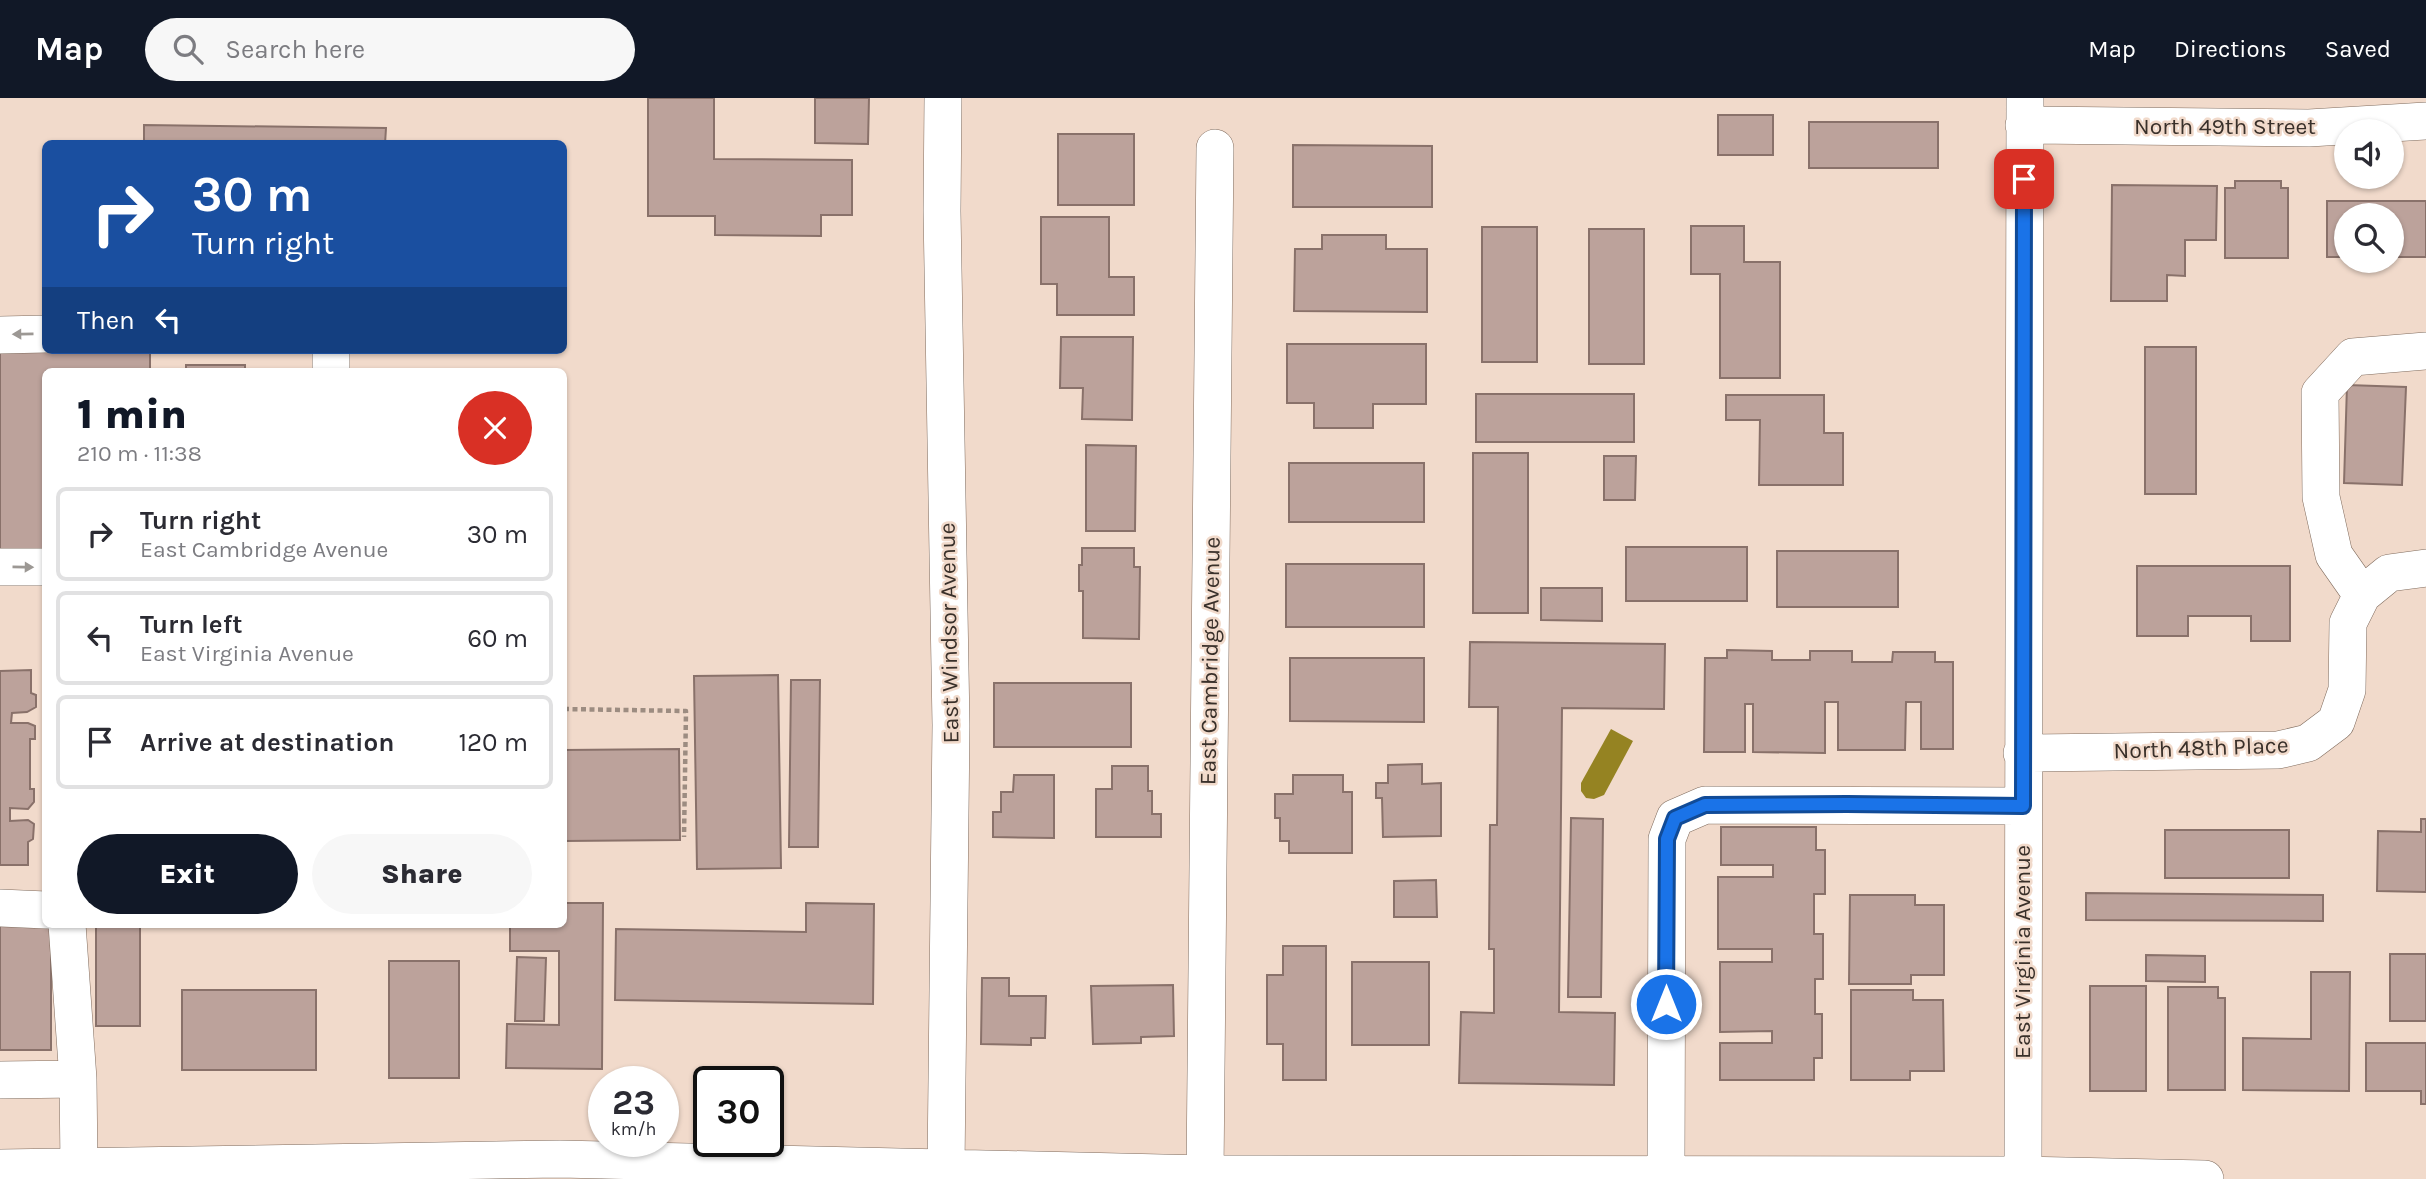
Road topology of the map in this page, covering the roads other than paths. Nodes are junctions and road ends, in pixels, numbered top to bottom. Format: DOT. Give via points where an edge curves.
graph roads {
  1 [pos="943,98"];
  2 [pos="2024,111"];
  3 [pos="2426,121"];
  4 [pos="1215,148"];
  5 [pos="42,334"];
  6 [pos="0,335"];
  7 [pos="2426,351"];
  8 [pos="0,567"];
  9 [pos="42,567"];
  10 [pos="2426,568"];
  11 [pos="2362,595"];
  12 [pos="2022,753"];
  13 [pos="2023,806"];
  14 [pos="0,908"];
  15 [pos="42,910"];
  16 [pos="67,928"];
  17 [pos="78,1079"];
  18 [pos="0,1080"];
  19 [pos="79,1167"];
  20 [pos="0,1168"];
  21 [pos="946,1168"];
  22 [pos="1205,1174"];
  23 [pos="1666,1174"];
  24 [pos="2023,1175"];
  25 [pos="2205,1179"];
  1 -- 21 [label="street, East Windsor Avenue" via="951,725"];
  2 -- 3 [label="street, North 49th Street" via="2309,128"];
  2 -- 12 [label="street, East Virginia Avenue"];
  4 -- 22 [label="street, East Cambridge Avenue"];
  5 -- 6 [label="street, one-way"];
  7 -- 11 [label="street" via="2353,357 2320,393 2321,496 2334,555"];
  8 -- 9 [label="street, one-way"];
  10 -- 11 [label="street, North 48th Place" via="2389,573"];
  11 -- 12 [label="street, North 48th Place" via="2348,624 2347,690 2336,722 2308,743 2277,750"];
  12 -- 13 [label="street, East Virginia Avenue"];
  13 -- 23 [label="street" via="1705,805 1675,818 1667,839"];
  13 -- 24 [label="street, East Virginia Avenue"];
  14 -- 15 [label="street"];
  16 -- 17 [label="street"];
  17 -- 18 [label="street"];
  17 -- 19 [label="street"];
  19 -- 20 [label="street"];
  19 -- 21 [label="street" via="560,1160"];
  21 -- 22 [label="street"];
  22 -- 23 [label="street"];
  23 -- 24 [label="street"];
  24 -- 25 [label="street"];
}
